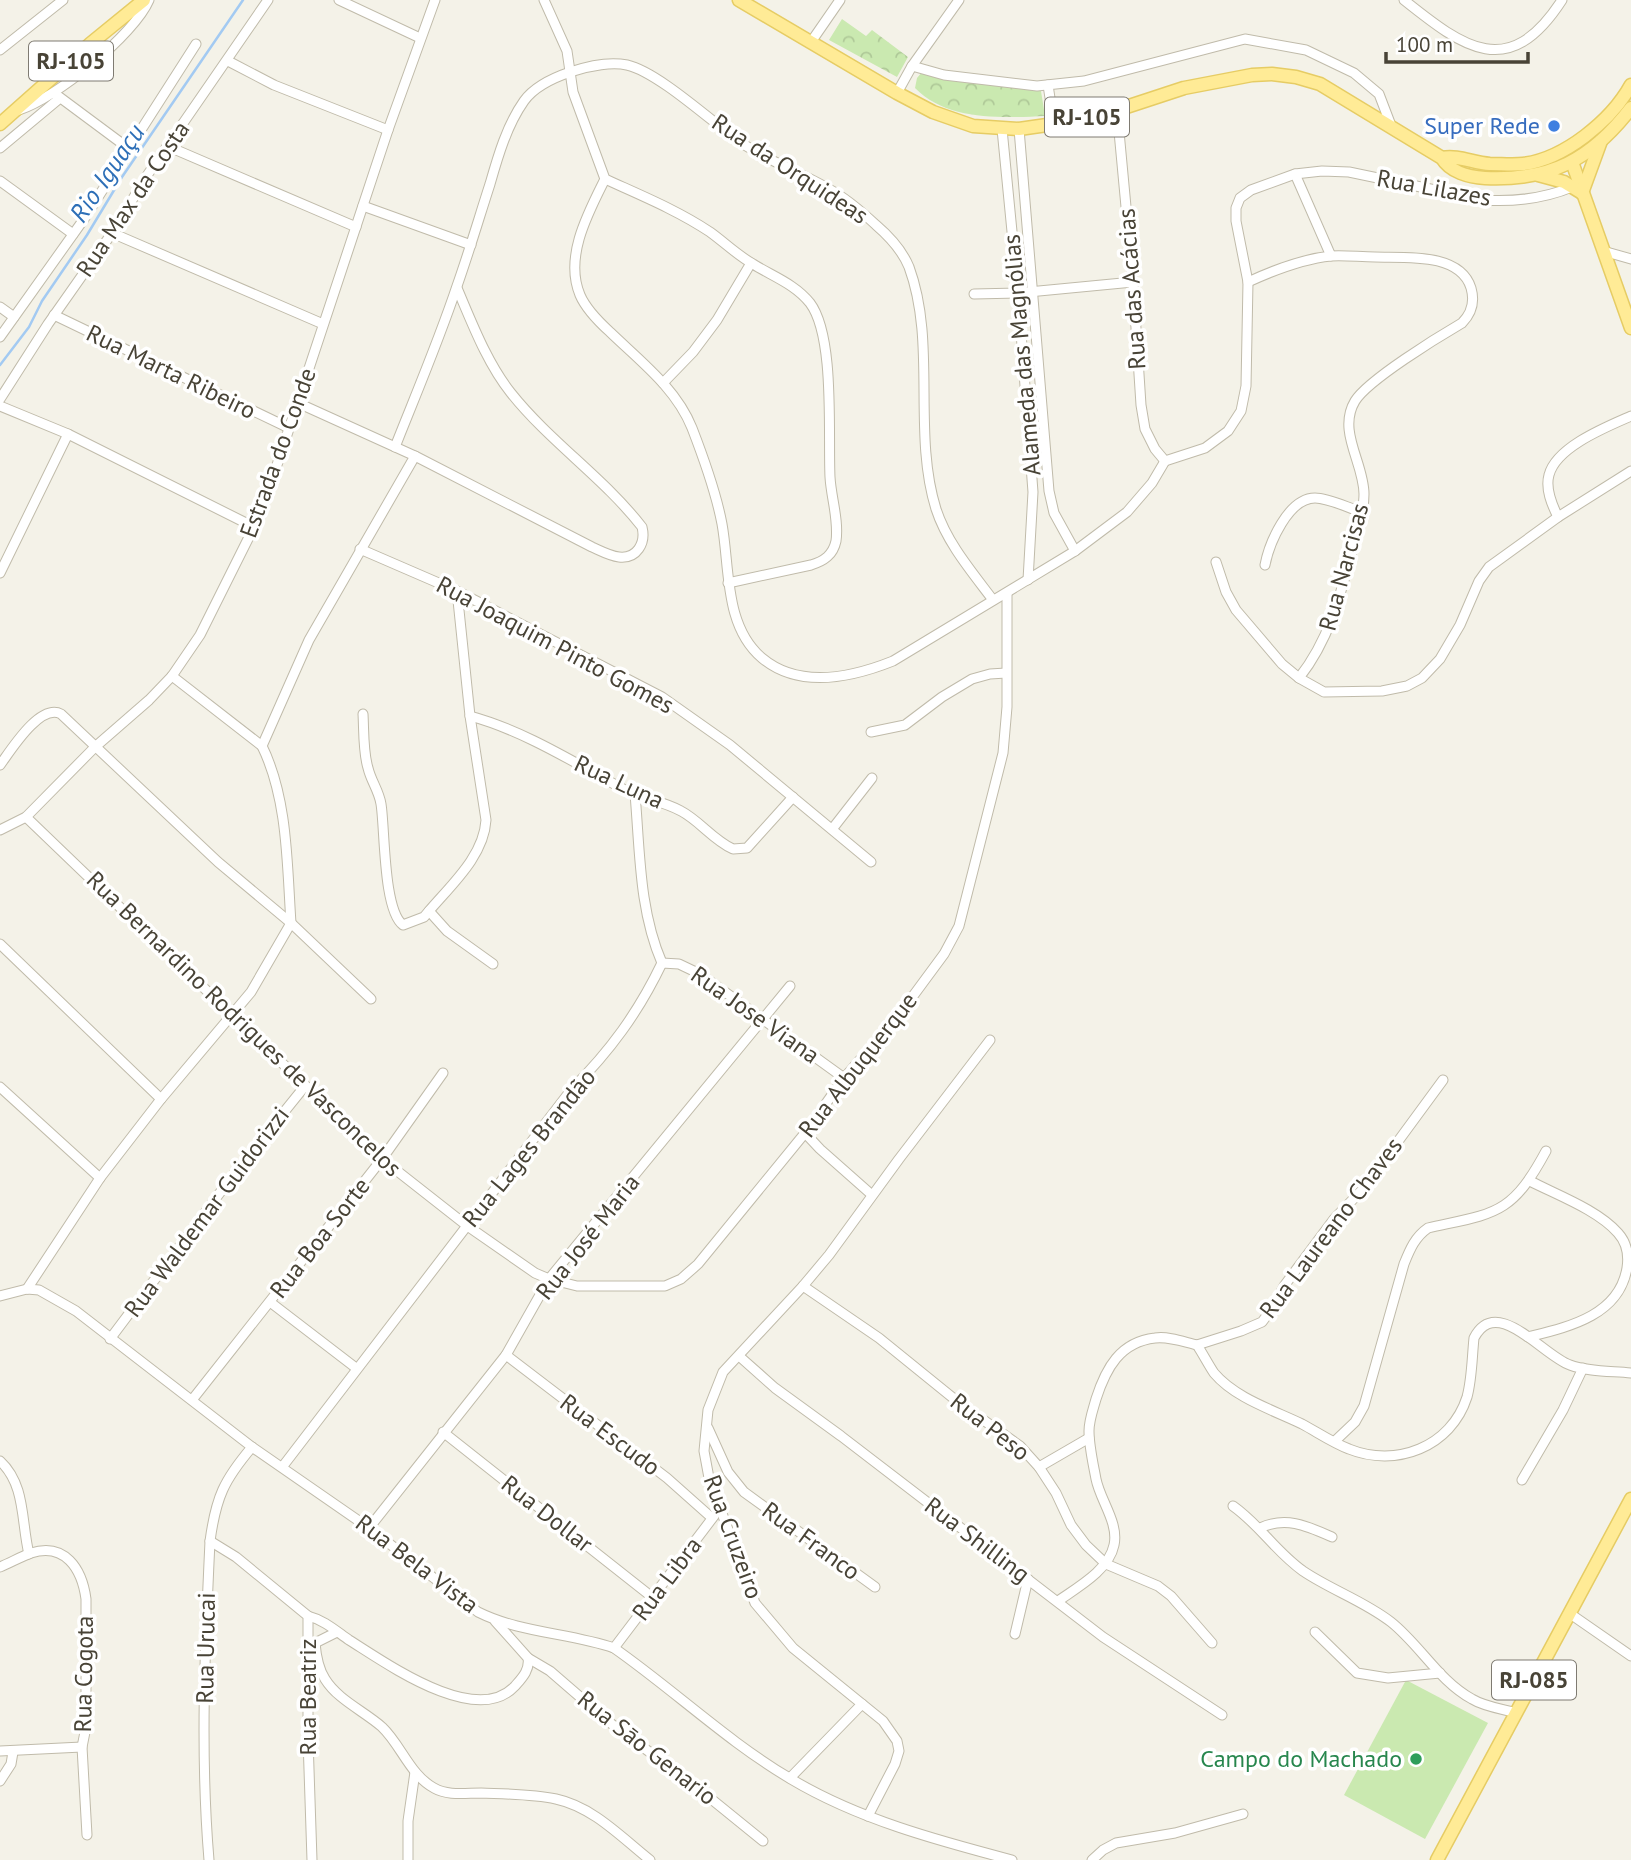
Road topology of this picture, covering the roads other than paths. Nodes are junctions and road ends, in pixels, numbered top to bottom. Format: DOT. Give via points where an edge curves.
graph roads {
  1 [pos="63,0"];
  2 [pos="144,0"];
  3 [pos="149,0"];
  4 [pos="268,0"];
  5 [pos="339,0"];
  6 [pos="435,0"];
  7 [pos="544,0"];
  8 [pos="739,0"];
  9 [pos="840,0"];
  10 [pos="959,0"];
  11 [pos="1404,0"];
  12 [pos="1562,0"];
  13 [pos="420,38"];
  14 [pos="811,42"];
  15 [pos="196,44"];
  16 [pos="0,50"];
  17 [pos="228,61"];
  18 [pos="912,66"];
  19 [pos="571,73"];
  20 [pos="1048,85"];
  21 [pos="1631,85"];
  22 [pos="897,93"];
  23 [pos="57,96"];
  24 [pos="1631,108"];
  25 [pos="1117,110"];
  26 [pos="15,112"];
  27 [pos="0,124"];
  28 [pos="1054,124"];
  29 [pos="1392,128"];
  30 [pos="1002,129"];
  31 [pos="1019,129"];
  32 [pos="388,130"];
  33 [pos="1585,137"];
  34 [pos="1601,141"];
  35 [pos="167,146"];
  36 [pos="0,148"];
  37 [pos="128,148"];
  38 [pos="1442,158"];
  39 [pos="1544,159"];
  40 [pos="1572,162"];
  41 [pos="1294,174"];
  42 [pos="1537,175"];
  43 [pos="605,179"];
  44 [pos="0,181"];
  45 [pos="1577,190"];
  46 [pos="363,206"];
  47 [pos="356,227"];
  48 [pos="112,233"];
  49 [pos="72,234"];
  50 [pos="471,245"];
  51 [pos="1603,251"];
  52 [pos="1331,256"];
  53 [pos="1631,259"];
  54 [pos="751,263"];
  55 [pos="1133,282"];
  56 [pos="1248,282"];
  57 [pos="457,288"];
  58 [pos="1033,292"];
  59 [pos="1018,293"];
  60 [pos="974,294"];
  61 [pos="0,307"];
  62 [pos="54,315"];
  63 [pos="13,317"];
  64 [pos="323,324"];
  65 [pos="1631,328"];
  66 [pos="0,337"];
  67 [pos="663,383"];
  68 [pos="1040,388"];
  69 [pos="1026,390"];
  70 [pos="0,399"];
  71 [pos="298,403"];
  72 [pos="0,406"];
  73 [pos="1631,416"];
  74 [pos="289,428"];
  75 [pos="68,434"];
  76 [pos="395,447"];
  77 [pos="415,456"];
  78 [pos="1166,461"];
  79 [pos="1631,471"];
  80 [pos="1362,512"];
  81 [pos="1558,517"];
  82 [pos="254,527"];
  83 [pos="360,549"];
  84 [pos="1075,551"];
  85 [pos="1216,562"];
  86 [pos="1265,565"];
  87 [pos="0,573"];
  88 [pos="1028,580"];
  89 [pos="729,583"];
  90 [pos="457,591"];
  91 [pos="1007,594"];
  92 [pos="993,600"];
  93 [pos="1006,673"];
  94 [pos="172,676"];
  95 [pos="1299,678"];
  96 [pos="363,714"];
  97 [pos="470,716"];
  98 [pos="871,732"];
  99 [pos="262,746"];
  100 [pos="95,747"];
  101 [pos="0,765"];
  102 [pos="872,778"];
  103 [pos="635,794"];
  104 [pos="793,797"];
  105 [pos="26,817"];
  106 [pos="833,828"];
  107 [pos="0,830"];
  108 [pos="872,862"];
  109 [pos="429,911"];
  110 [pos="291,923"];
  111 [pos="0,944"];
  112 [pos="662,963"];
  113 [pos="493,964"];
  114 [pos="790,986"];
  115 [pos="371,999"];
  116 [pos="231,1014"];
  117 [pos="763,1021"];
  118 [pos="990,1040"];
  119 [pos="443,1073"];
  120 [pos="844,1078"];
  121 [pos="1443,1080"];
  122 [pos="305,1086"];
  123 [pos="0,1087"];
  124 [pos="161,1099"];
  125 [pos="805,1133"];
  126 [pos="1546,1151"];
  127 [pos="382,1160"];
  128 [pos="100,1178"];
  129 [pos="1530,1181"];
  130 [pos="872,1195"];
  131 [pos="466,1226"];
  132 [pos="550,1279"];
  133 [pos="803,1286"];
  134 [pos="27,1289"];
  135 [pos="0,1296"];
  136 [pos="270,1303"];
  137 [pos="1528,1337"];
  138 [pos="110,1339"];
  139 [pos="1197,1345"];
  140 [pos="506,1356"];
  141 [pos="739,1356"];
  142 [pos="356,1368"];
  143 [pos="1583,1368"];
  144 [pos="1631,1373"];
  145 [pos="192,1400"];
  146 [pos="706,1423"];
  147 [pos="443,1432"];
  148 [pos="1089,1438"];
  149 [pos="1335,1441"];
  150 [pos="252,1447"];
  151 [pos="0,1461"];
  152 [pos="283,1466"];
  153 [pos="1039,1467"];
  154 [pos="1522,1480"];
  155 [pos="1631,1499"];
  156 [pos="1233,1506"];
  157 [pos="721,1511"];
  158 [pos="712,1518"];
  159 [pos="369,1528"];
  160 [pos="1260,1528"];
  161 [pos="1332,1537"];
  162 [pos="210,1541"];
  163 [pos="29,1554"];
  164 [pos="1106,1564"];
  165 [pos="0,1567"];
  166 [pos="1028,1579"];
  167 [pos="875,1587"];
  168 [pos="652,1597"];
  169 [pos="1058,1601"];
  170 [pos="1569,1613"];
  171 [pos="307,1616"];
  172 [pos="494,1620"];
  173 [pos="337,1632"];
  174 [pos="1315,1632"];
  175 [pos="1015,1634"];
  176 [pos="312,1643"];
  177 [pos="1212,1643"];
  178 [pos="614,1648"];
  179 [pos="1631,1656"];
  180 [pos="528,1658"];
  181 [pos="1440,1672"];
  182 [pos="862,1704"];
  183 [pos="1517,1713"];
  184 [pos="1222,1715"];
  185 [pos="82,1746"];
  186 [pos="0,1751"];
  187 [pos="13,1752"];
  188 [pos="415,1772"];
  189 [pos="790,1778"];
  190 [pos="0,1781"];
  191 [pos="1242,1814"];
  192 [pos="868,1816"];
  193 [pos="87,1835"];
  194 [pos="763,1841"];
  195 [pos="209,1860"];
  196 [pos="312,1860"];
  197 [pos="408,1860"];
  198 [pos="650,1860"];
  199 [pos="1010,1860"];
  200 [pos="1092,1860"];
  201 [pos="1437,1860"];
  1 -- 16 [label="street"];
  2 -- 26 [label="main road, RJ-105"];
  3 -- 23 [label="street" via="120,38"];
  4 -- 17 [label="street, Rua Max da Costa"];
  5 -- 13 [label="street"];
  6 -- 13 [label="street, Estrada do Conde"];
  7 -- 19 [label="street" via="567,51"];
  8 -- 14 [label="main road, RJ-105"];
  9 -- 14 [label="street"];
  10 -- 18 [label="street"];
  11 -- 12 [label="street" via="1482,50 1498,50 1532,37"];
  13 -- 32 [label="street, Estrada do Conde"];
  14 -- 22 [label="main road, RJ-105"];
  15 -- 37 [label="street, Rua Max da Costa"];
  17 -- 32 [label="street" via="274,85"];
  17 -- 35 [label="street, Rua Max da Costa"];
  18 -- 20 [label="street" via="1006,84"];
  18 -- 22 [label="street"];
  19 -- 43 [label="street" via="573,92"];
  19 -- 50 [label="street, Rua da Orquideas" via="540,86 525,99 496,162"];
  19 -- 92 [label="street, Rua da Orquideas" via="612,64 629,65 649,75 771,161 833,190 901,251 916,295 928,475 936,508 952,542"];
  20 -- 28 [label="street"];
  20 -- 29 [label="street" via="1084,81 1245,39 1306,50 1354,73 1380,94"];
  21 -- 33 [label="main road, RJ-105" via="1605,121"];
  22 -- 30 [label="main road, RJ-105" via="973,126"];
  23 -- 26 [label="street"];
  23 -- 36 [label="street"];
  23 -- 37 [label="street"];
  24 -- 34 [label="main road, RJ-105"];
  25 -- 28 [label="main road, RJ-105"];
  25 -- 29 [label="main road, RJ-105" via="1184,89 1272,74 1320,84"];
  25 -- 55 [label="street, Rua das Acácias"];
  26 -- 27 [label="main road, RJ-105"];
  28 -- 31 [label="main road, RJ-105"];
  29 -- 38 [label="main road, RJ-105"];
  30 -- 31 [label="main road, RJ-105"];
  30 -- 59 [label="street, Alameda das Magnólias"];
  31 -- 58 [label="street, Alameda das Magnólias"];
  32 -- 46 [label="street, Estrada do Conde"];
  33 -- 39 [label="main road, RJ-105"];
  33 -- 40 [label="main road"];
  34 -- 40 [label="main road, RJ-105"];
  34 -- 45 [label="main road"];
  35 -- 47 [label="street"];
  35 -- 48 [label="street, Rua Max da Costa"];
  37 -- 49 [label="street, Rua Max da Costa"];
  38 -- 39 [label="main road, RJ-105" via="1486,164"];
  38 -- 42 [label="main road, RJ-105" via="1446,165 1476,177"];
  39 -- 40 [label="main road"];
  40 -- 42 [label="main road, RJ-105"];
  40 -- 45 [label="main road"];
  41 -- 45 [label="street, Rua Lilazes" via="1349,172 1457,196 1505,201"];
  41 -- 52 [label="street"];
  41 -- 56 [label="street, Rua Lilazes" via="1240,198 1236,221"];
  42 -- 45 [label="main road"];
  43 -- 54 [label="street" via="674,211"];
  43 -- 67 [label="street" via="584,222 575,263 580,296"];
  44 -- 49 [label="street"];
  45 -- 51 [label="main road"];
  46 -- 47 [label="street, Estrada do Conde"];
  46 -- 50 [label="street"];
  47 -- 64 [label="street, Estrada do Conde"];
  48 -- 62 [label="street, Rua Max da Costa"];
  48 -- 64 [label="street"];
  49 -- 63 [label="street, Rua Max da Costa"];
  50 -- 57 [label="street, Rua da Orquideas"];
  51 -- 53 [label="street"];
  51 -- 65 [label="main road"];
  52 -- 56 [label="street, Rua Narcisas"];
  52 -- 80 [label="street, Rua Narcisas" via="1420,258 1447,264 1469,280 1473,294 1472,309 1462,323 1376,380 1356,400 1348,427 1364,492"];
  54 -- 67 [label="street" via="717,320"];
  54 -- 89 [label="street" via="800,292 818,320 824,347 836,540 824,561"];
  55 -- 58 [label="street"];
  55 -- 78 [label="street, Rua das Acácias" via="1141,405 1154,449"];
  56 -- 78 [label="street" via="1246,386 1241,411 1228,432 1205,448"];
  57 -- 76 [label="street, Rua da Orquideas"];
  57 -- 77 [label="street" via="509,391 634,516 642,527 642,544 629,556 610,555"];
  58 -- 59 [label="street"];
  58 -- 68 [label="street, Alameda das Magnólias"];
  59 -- 60 [label="street"];
  59 -- 69 [label="street, Alameda das Magnólias"];
  61 -- 63 [label="street"];
  62 -- 70 [label="street, Rua Max da Costa"];
  62 -- 74 [label="street, Rua Marta Ribeiro"];
  63 -- 66 [label="street, Rua Max da Costa"];
  64 -- 71 [label="street, Estrada do Conde"];
  67 -- 89 [label="street" via="681,405 708,473"];
  68 -- 69 [label="street"];
  68 -- 84 [label="street, Alameda das Magnólias" via="1051,503"];
  69 -- 88 [label="street, Alameda das Magnólias" via="1033,492"];
  71 -- 74 [label="street, Estrada do Conde"];
  71 -- 76 [label="street"];
  72 -- 75 [label="street"];
  73 -- 81 [label="street" via="1567,450 1552,466 1549,494"];
  74 -- 82 [label="street, Estrada do Conde"];
  75 -- 82 [label="street"];
  75 -- 87 [label="street"];
  76 -- 77 [label="street"];
  77 -- 83 [label="street"];
  78 -- 84 [label="street" via="1127,512"];
  79 -- 81 [label="street"];
  80 -- 86 [label="street" via="1317,497 1302,501 1283,520 1269,544"];
  80 -- 95 [label="street, Rua Narcisas" via="1329,629 1315,659"];
  81 -- 95 [label="street" via="1489,567 1440,659 1422,678 1407,686 1355,693 1324,692"];
  82 -- 94 [label="street, Estrada do Conde" via="200,635"];
  83 -- 90 [label="street, Rua Joaquim Pinto Gomes"];
  83 -- 99 [label="street" via="309,640"];
  84 -- 88 [label="street"];
  85 -- 95 [label="street" via="1236,610"];
  88 -- 91 [label="street"];
  89 -- 92 [label="street" via="740,627 762,658 785,671 814,677 839,678 893,661"];
  90 -- 97 [label="street"];
  90 -- 104 [label="street, Rua Joaquim Pinto Gomes" via="662,697"];
  91 -- 92 [label="street"];
  91 -- 93 [label="street, Rua Albuquerque"];
  93 -- 98 [label="street" via="972,679 905,725"];
  93 -- 120 [label="street, Rua Albuquerque" via="1003,753 958,926 944,954 899,1015"];
  94 -- 99 [label="street"];
  94 -- 100 [label="street, Estrada do Conde"];
  96 -- 109 [label="street" via="368,768 382,807 383,849 398,920 403,925 410,923"];
  97 -- 103 [label="street, Rua Luna" via="505,727"];
  97 -- 109 [label="street" via="485,830 475,854"];
  99 -- 110 [label="street" via="278,791"];
  100 -- 101 [label="street" via="57,711 49,712 34,722"];
  100 -- 105 [label="street, Estrada do Conde"];
  100 -- 110 [label="street"];
  102 -- 106 [label="street"];
  103 -- 104 [label="street, Rua Luna" via="683,812 733,849 747,848"];
  103 -- 112 [label="street" via="644,904"];
  104 -- 106 [label="street, Rua Joaquim Pinto Gomes"];
  105 -- 107 [label="street, Estrada do Conde"];
  105 -- 116 [label="street, Rua Bernardino Rodrigues de Vasconcelos"];
  106 -- 108 [label="street, Rua Joaquim Pinto Gomes"];
  109 -- 113 [label="street" via="447,931"];
  110 -- 115 [label="street"];
  110 -- 116 [label="street" via="251,992"];
  111 -- 124 [label="street"];
  112 -- 117 [label="street, Rua Jose Viana" via="687,966"];
  112 -- 131 [label="street, Rua Lages Brandão" via="639,1008 604,1057 570,1090"];
  114 -- 117 [label="street, Rua José Maria"];
  116 -- 122 [label="street, Rua Bernardino Rodrigues de Vasconcelos"];
  116 -- 124 [label="street"];
  117 -- 120 [label="street, Rua Jose Viana"];
  117 -- 132 [label="street, Rua José Maria"];
  118 -- 130 [label="street, Rua Cruzeiro"];
  119 -- 127 [label="street, Rua Boa Sorte"];
  120 -- 125 [label="street, Rua Albuquerque"];
  121 -- 139 [label="street, Rua Laureano Chaves" via="1363,1189 1334,1219 1262,1322"];
  122 -- 127 [label="street, Rua Bernardino Rodrigues de Vasconcelos"];
  122 -- 138 [label="street, Rua Waldemar Guidorizzi"];
  123 -- 128 [label="street"];
  124 -- 128 [label="street"];
  125 -- 130 [label="street"];
  125 -- 132 [label="street, Rua Albuquerque" via="681,1279 665,1286 628,1287 577,1286"];
  126 -- 129 [label="street"];
  127 -- 131 [label="street, Rua Bernardino Rodrigues de Vasconcelos"];
  127 -- 136 [label="street, Rua Boa Sorte"];
  128 -- 134 [label="street"];
  129 -- 137 [label="street" via="1604,1220 1619,1234 1628,1258 1618,1291 1592,1317"];
  129 -- 149 [label="street" via="1494,1213 1428,1228 1411,1245 1364,1406"];
  130 -- 133 [label="street, Rua Cruzeiro"];
  131 -- 132 [label="street, Rua Albuquerque"];
  131 -- 142 [label="street, Rua Lages Brandão"];
  132 -- 140 [label="street, Rua José Maria"];
  133 -- 141 [label="street, Rua Cruzeiro"];
  133 -- 153 [label="street, Rua Peso" via="1020,1446"];
  134 -- 135 [label="street"];
  134 -- 138 [label="street, Rua Bela Vista" via="53,1297"];
  136 -- 142 [label="street"];
  136 -- 145 [label="street, Rua Boa Sorte"];
  137 -- 143 [label="street" via="1554,1357"];
  137 -- 149 [label="street" via="1497,1322 1478,1330 1461,1410 1430,1445 1396,1457 1372,1455"];
  138 -- 145 [label="street, Rua Bela Vista"];
  139 -- 148 [label="street" via="1154,1338 1119,1353 1100,1387"];
  139 -- 149 [label="street" via="1224,1383"];
  140 -- 147 [label="street, Rua José Maria"];
  140 -- 158 [label="street, Rua Escudo" via="667,1478"];
  141 -- 146 [label="street, Rua Cruzeiro" via="716,1385"];
  141 -- 166 [label="street, Rua Shilling"];
  142 -- 152 [label="street, Rua Lages Brandão"];
  143 -- 144 [label="street"];
  143 -- 154 [label="street"];
  145 -- 150 [label="street, Rua Bela Vista"];
  146 -- 157 [label="street, Rua Cruzeiro" via="704,1451"];
  146 -- 167 [label="street, Rua Franco" via="728,1472 744,1492"];
  147 -- 159 [label="street, Rua José Maria"];
  147 -- 168 [label="street, Rua Dollar"];
  148 -- 153 [label="street"];
  148 -- 164 [label="street" via="1096,1482 1114,1532 1115,1543"];
  150 -- 152 [label="street, Rua Bela Vista"];
  150 -- 162 [label="street, Rua Urucai" via="225,1481"];
  151 -- 163 [label="street" via="12,1473 20,1494"];
  152 -- 159 [label="street, Rua Bela Vista"];
  153 -- 164 [label="street, Rua Peso" via="1071,1525"];
  155 -- 170 [label="main road, RJ-085"];
  156 -- 160 [label="street"];
  157 -- 158 [label="street, Rua Libra"];
  157 -- 182 [label="street, Rua Cruzeiro" via="755,1603 793,1648"];
  158 -- 168 [label="street, Rua Libra"];
  159 -- 172 [label="street, Rua Bela Vista"];
  160 -- 161 [label="street" via="1273,1522 1295,1523"];
  160 -- 181 [label="street" via="1276,1550 1306,1573 1389,1621"];
  162 -- 171 [label="street, Rua Beatriz"];
  162 -- 195 [label="street, Rua Urucai" via="204,1716"];
  163 -- 165 [label="street, Rua Cogota"];
  163 -- 185 [label="street, Rua Cogota" via="41,1551 67,1558 84,1581 86,1727"];
  164 -- 169 [label="street"];
  164 -- 177 [label="street, Rua Peso" via="1158,1586"];
  166 -- 169 [label="street, Rua Shilling"];
  166 -- 175 [label="street"];
  168 -- 178 [label="street, Rua Libra"];
  169 -- 184 [label="street, Rua Shilling" via="1102,1637"];
  170 -- 179 [label="street"];
  170 -- 183 [label="main road, RJ-085"];
  171 -- 173 [label="street"];
  171 -- 176 [label="street, Rua Beatriz"];
  172 -- 178 [label="street, Rua Bela Vista"];
  172 -- 180 [label="street, Rua Sāo Genario"];
  173 -- 176 [label="street"];
  173 -- 180 [label="street" via="411,1676 463,1700 504,1695 527,1671"];
  174 -- 181 [label="street" via="1357,1673 1388,1678"];
  176 -- 188 [label="street" via="336,1693 382,1727"];
  176 -- 196 [label="street, Rua Beatriz" via="307,1738"];
  178 -- 189 [label="street, Rua Bela Vista"];
  180 -- 194 [label="street, Rua Sāo Genario"];
  181 -- 183 [label="street" via="1474,1701"];
  182 -- 189 [label="street"];
  182 -- 192 [label="street, Rua Cruzeiro" via="888,1727 899,1751"];
  183 -- 201 [label="main road, RJ-085"];
  185 -- 187 [label="street"];
  185 -- 193 [label="street, Rua Cogota"];
  186 -- 187 [label="street"];
  187 -- 190 [label="street"];
  188 -- 197 [label="street"];
  188 -- 198 [label="street" via="447,1793 530,1796 580,1806"];
  189 -- 192 [label="street, Rua Bela Vista"];
  191 -- 200 [label="street" via="1116,1843"];
  192 -- 199 [label="street, Rua Bela Vista"];
}
